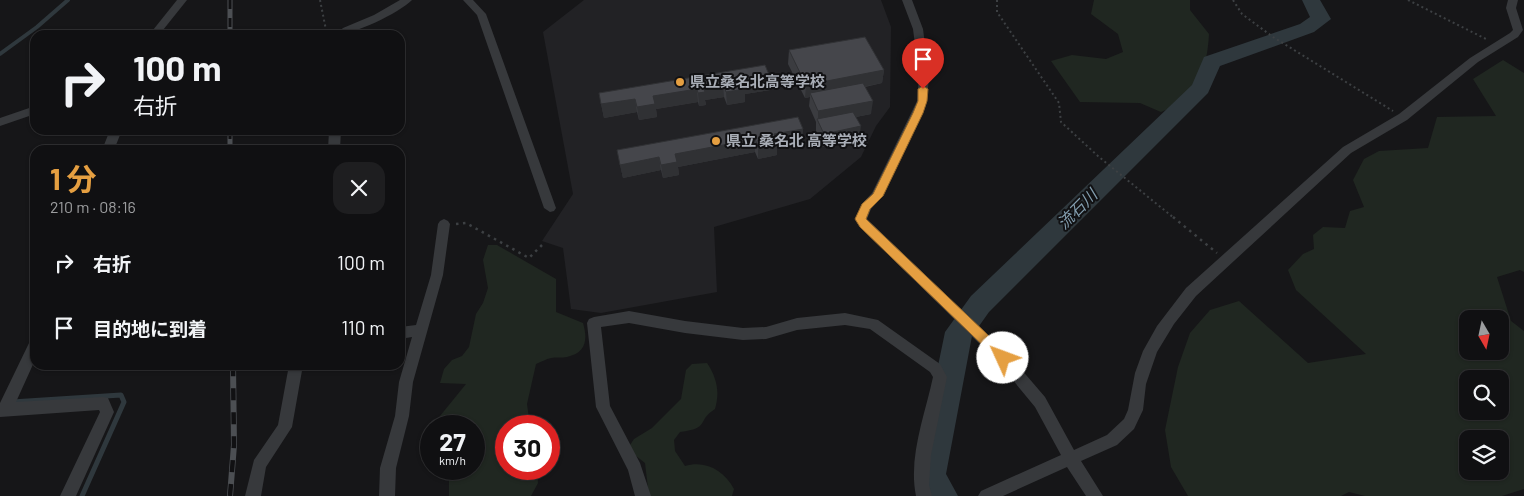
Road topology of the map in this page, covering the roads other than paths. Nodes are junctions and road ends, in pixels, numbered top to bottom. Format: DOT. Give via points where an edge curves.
graph roads {
  1 [pos="182,0"];
  2 [pos="407,0"];
  3 [pos="468,0"];
  4 [pos="907,0"];
  5 [pos="1513,0"];
  6 [pos="158,30"];
  7 [pos="346,30"];
  8 [pos="30,112"];
  9 [pos="0,122"];
  10 [pos="550,208"];
  11 [pos="444,224"];
  12 [pos="421,330"];
  13 [pos="405,332"];
  14 [pos="30,355"];
  15 [pos="295,370"];
  16 [pos="2,410"];
  17 [pos="1070,458"];
  18 [pos="68,496"];
  19 [pos="254,496"];
  20 [pos="387,496"];
  21 [pos="643,496"];
  22 [pos="924,496"];
  23 [pos="986,496"];
  24 [pos="1095,496"];
  1 -- 6 [label="street"];
  2 -- 7 [label="street"];
  3 -- 10 [label="street" via="481,14"];
  4 -- 17 [label="street" via="918,29 924,76 922,101 877,196 860,219 1003,358 1040,402"];
  5 -- 17 [label="street" via="1511,8 1518,30 1514,35 1474,60 1403,117 1347,150 1191,292 1162,329 1142,372 1134,419 1126,430 1112,440"];
  8 -- 9 [label="street"];
  11 -- 12 [label="street" via="437,275"];
  12 -- 13 [label="street"];
  12 -- 20 [label="street" via="388,468"];
  14 -- 16 [label="street"];
  15 -- 19 [label="street" via="285,427 259,464"];
  16 -- 18 [label="street" via="103,403 107,412"];
  17 -- 23 [label="street"];
  17 -- 24 [label="street"];
  21 -- 22 [label="street" via="635,468 603,406 594,324 629,317 743,334 766,334 796,324 845,318 873,324 935,368 940,377 922,467"];
}
